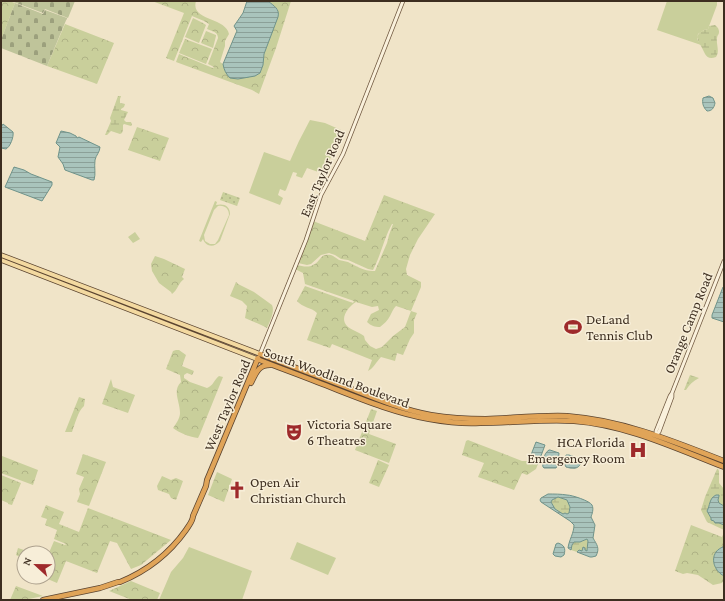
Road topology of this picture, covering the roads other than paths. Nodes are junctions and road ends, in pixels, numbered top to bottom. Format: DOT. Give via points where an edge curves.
graph roads {
  1 [pos="403,1"];
  2 [pos="1,255"];
  3 [pos="1,260"];
  4 [pos="724,261"];
  5 [pos="97,295"];
  6 [pos="260,354"];
  7 [pos="258,360"];
  8 [pos="274,366"];
  9 [pos="333,382"];
  10 [pos="251,383"];
  11 [pos="323,384"];
  12 [pos="340,385"];
  13 [pos="331,388"];
  14 [pos="239,407"];
  15 [pos="410,410"];
  16 [pos="403,413"];
  17 [pos="448,419"];
  18 [pos="581,420"];
  19 [pos="656,435"];
  20 [pos="654,440"];
  21 [pos="715,457"];
  22 [pos="705,460"];
  23 [pos="724,461"];
  24 [pos="724,467"];
  25 [pos="206,486"];
  26 [pos="193,516"];
  27 [pos="173,542"];
  28 [pos="158,560"];
  29 [pos="142,569"];
  30 [pos="124,581"];
  31 [pos="118,582"];
  32 [pos="43,600"];
  1 -- 6 [label="main road, East Taylor Road" via="342,154 321,196"];
  2 -- 5 [label="main road, South Woodland Boulevard"];
  3 -- 5 [label="main road, South Woodland Boulevard"];
  4 -- 19 [label="main road, Orange Camp Road"];
  5 -- 6 [label="main road, South Woodland Boulevard" via="104,294"];
  5 -- 7 [label="main road, South Woodland Boulevard"];
  6 -- 7 [label="highway, West Taylor Road"];
  6 -- 9 [label="highway, South Woodland Boulevard"];
  7 -- 8 [label="highway, South Woodland Boulevard"];
  7 -- 10 [label="highway, West Taylor Road"];
  7 -- 14 [label="highway, West Taylor Road"];
  8 -- 10 [label="highway" via="260,368"];
  8 -- 11 [label="highway, South Woodland Boulevard"];
  9 -- 11 [label="highway"];
  9 -- 12 [label="highway, South Woodland Boulevard"];
  10 -- 14 [label="highway, West Taylor Road"];
  11 -- 13 [label="highway, South Woodland Boulevard"];
  12 -- 13 [label="highway"];
  12 -- 15 [label="highway, South Woodland Boulevard"];
  13 -- 16 [label="highway, South Woodland Boulevard"];
  14 -- 25 [label="highway, West Taylor Road"];
  14 -- 25 [label="highway, West Taylor Road"];
  15 -- 16 [label="highway"];
  15 -- 17 [label="highway, South Woodland Boulevard"];
  16 -- 17 [label="highway, South Woodland Boulevard" via="439,420"];
  17 -- 18 [label="highway, South Woodland Boulevard" via="552,416"];
  17 -- 18 [label="highway, South Woodland Boulevard" via="480,424"];
  18 -- 19 [label="highway" via="599,420"];
  18 -- 20 [label="highway, South Woodland Boulevard"];
  19 -- 20 [label="main road, Orange Camp Road"];
  19 -- 21 [label="highway"];
  20 -- 22 [label="highway, South Woodland Boulevard"];
  21 -- 22 [label="highway" via="712,460"];
  21 -- 23 [label="highway"];
  22 -- 24 [label="highway, South Woodland Boulevard"];
  25 -- 26 [label="highway, West Taylor Road"];
  26 -- 27 [label="highway"];
  26 -- 28 [label="highway" via="178,541"];
  27 -- 28 [label="highway"];
  27 -- 29 [label="highway"];
  28 -- 30 [label="highway"];
  29 -- 30 [label="highway"];
  29 -- 31 [label="highway"];
  30 -- 31 [label="highway"];
  31 -- 32 [label="highway"];
}
